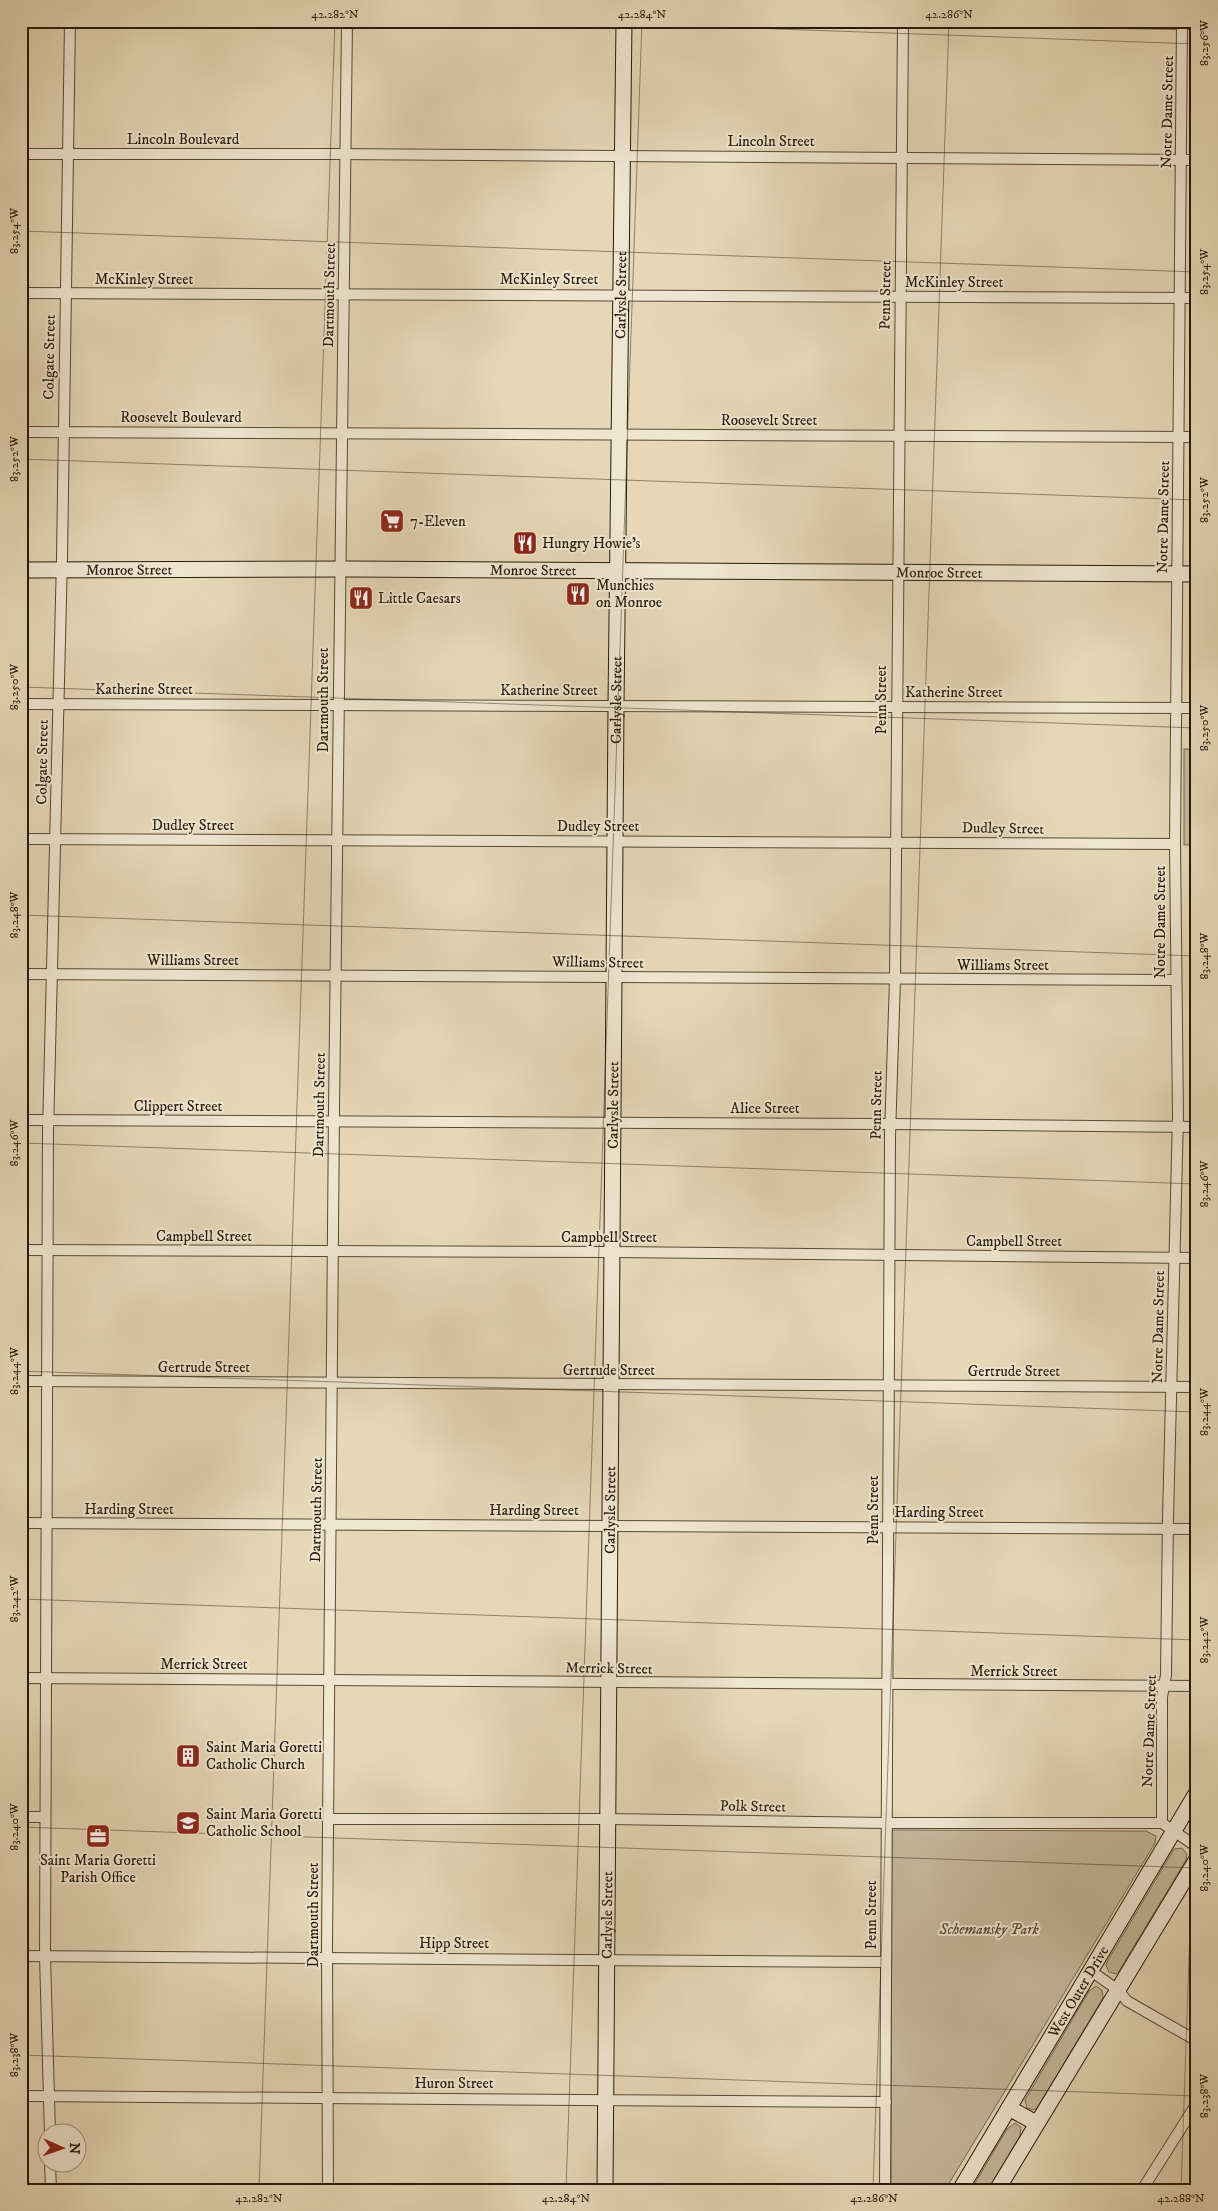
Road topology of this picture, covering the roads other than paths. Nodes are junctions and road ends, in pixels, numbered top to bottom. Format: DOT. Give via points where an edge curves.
graph roads {
  1 [pos="70,21"];
  2 [pos="347,21"];
  3 [pos="624,21"];
  4 [pos="902,21"];
  5 [pos="985,21"];
  6 [pos="1182,23"];
  7 [pos="1197,24"];
  8 [pos="21,154"];
  9 [pos="344,154"];
  10 [pos="68,155"];
  11 [pos="623,155"];
  12 [pos="901,157"];
  13 [pos="1182,160"];
  14 [pos="1197,160"];
  15 [pos="21,293"];
  16 [pos="66,294"];
  17 [pos="344,294"];
  18 [pos="622,294"];
  19 [pos="900,296"];
  20 [pos="1180,298"];
  21 [pos="1197,298"];
  22 [pos="21,432"];
  23 [pos="63,432"];
  24 [pos="341,432"];
  25 [pos="620,434"];
  26 [pos="898,435"];
  27 [pos="1178,437"];
  28 [pos="1197,437"];
  29 [pos="339,569"];
  30 [pos="21,570"];
  31 [pos="61,570"];
  32 [pos="618,571"];
  33 [pos="897,572"];
  34 [pos="1177,574"];
  35 [pos="1197,574"];
  36 [pos="21,704"];
  37 [pos="58,704"];
  38 [pos="338,704"];
  39 [pos="616,705"];
  40 [pos="896,706"];
  41 [pos="1176,708"];
  42 [pos="1197,708"];
  43 [pos="21,839"];
  44 [pos="55,840"];
  45 [pos="616,840"];
  46 [pos="337,841"];
  47 [pos="895,842"];
  48 [pos="1175,844"];
  49 [pos="21,974"];
  50 [pos="51,974"];
  51 [pos="336,975"];
  52 [pos="615,977"];
  53 [pos="895,979"];
  54 [pos="1175,980"];
  55 [pos="21,1120"];
  56 [pos="48,1120"];
  57 [pos="334,1121"];
  58 [pos="614,1123"];
  59 [pos="890,1124"];
  60 [pos="1177,1127"];
  61 [pos="1197,1127"];
  62 [pos="21,1250"];
  63 [pos="47,1251"];
  64 [pos="333,1252"];
  65 [pos="612,1252"];
  66 [pos="890,1254"];
  67 [pos="1174,1257"];
  68 [pos="1197,1258"];
  69 [pos="21,1381"];
  70 [pos="47,1381"];
  71 [pos="332,1382"];
  72 [pos="611,1385"];
  73 [pos="889,1385"];
  74 [pos="1171,1387"];
  75 [pos="1197,1388"];
  76 [pos="21,1523"];
  77 [pos="47,1523"];
  78 [pos="331,1525"];
  79 [pos="610,1525"];
  80 [pos="888,1527"];
  81 [pos="1168,1529"];
  82 [pos="1197,1529"];
  83 [pos="21,1678"];
  84 [pos="46,1678"];
  85 [pos="330,1680"];
  86 [pos="608,1683"];
  87 [pos="887,1685"];
  88 [pos="1164,1686"];
  89 [pos="1197,1686"];
  90 [pos="1197,1792"];
  91 [pos="21,1817"];
  92 [pos="45,1817"];
  93 [pos="607,1819"];
  94 [pos="329,1820"];
  95 [pos="886,1823"];
  96 [pos="1168,1827"];
  97 [pos="1197,1847"];
  98 [pos="1197,1859"];
  99 [pos="21,1956"];
  100 [pos="45,1956"];
  101 [pos="328,1958"];
  102 [pos="607,1959"];
  103 [pos="886,1962"];
  104 [pos="1091,1971"];
  105 [pos="1118,1990"];
  106 [pos="1197,2041"];
  107 [pos="21,2096"];
  108 [pos="50,2096"];
  109 [pos="328,2098"];
  110 [pos="606,2099"];
  111 [pos="886,2102"];
  112 [pos="1197,2103"];
  113 [pos="1009,2108"];
  114 [pos="1036,2123"];
  115 [pos="50,2124"];
  116 [pos="50,2174"];
  117 [pos="51,2190"];
  118 [pos="328,2190"];
  119 [pos="605,2190"];
  120 [pos="885,2190"];
  121 [pos="960,2190"];
  122 [pos="997,2190"];
  123 [pos="1142,2190"];
  1 -- 10 [label="street, Colgate Street"];
  2 -- 9 [label="street, Dartmouth Street"];
  3 -- 11 [label="street, Carlysle Street"];
  4 -- 12 [label="street, Penn Street"];
  5 -- 6 [label="street"];
  6 -- 7 [label="street"];
  6 -- 13 [label="street, Notre Dame Street"];
  8 -- 10 [label="street, Lincoln Boulevard"];
  9 -- 10 [label="street, Lincoln Boulevard"];
  9 -- 11 [label="street, Lincoln Street"];
  9 -- 17 [label="street, Dartmouth Street"];
  10 -- 16 [label="street, Colgate Street"];
  11 -- 12 [label="street, Lincoln Street"];
  11 -- 18 [label="street, Carlysle Street"];
  12 -- 13 [label="street, Lincoln Street"];
  12 -- 19 [label="street, Penn Street"];
  13 -- 14 [label="street, Lincoln Street"];
  13 -- 20 [label="street, Notre Dame Street"];
  15 -- 16 [label="street, McKinley Street"];
  16 -- 17 [label="street, McKinley Street"];
  16 -- 23 [label="street, Colgate Street"];
  17 -- 18 [label="street, McKinley Street"];
  17 -- 24 [label="street, Dartmouth Street"];
  18 -- 19 [label="street, McKinley Street"];
  18 -- 25 [label="street, Carlysle Street"];
  19 -- 20 [label="street, McKinley Street"];
  19 -- 26 [label="street, Penn Street"];
  20 -- 21 [label="street, McKinley Street"];
  20 -- 27 [label="street, Notre Dame Street"];
  22 -- 23 [label="street, Roosevelt Boulevard"];
  23 -- 24 [label="street, Roosevelt Boulevard"];
  23 -- 31 [label="street, Colgate Street"];
  24 -- 25 [label="street, Roosevelt Street"];
  24 -- 29 [label="street, Dartmouth Street"];
  25 -- 26 [label="street, Roosevelt Street"];
  25 -- 32 [label="street, Carlysle Street"];
  26 -- 27 [label="street, Roosevelt Street"];
  26 -- 33 [label="street, Penn Street"];
  27 -- 28 [label="street, Roosevelt Street"];
  27 -- 34 [label="street, Notre Dame Street"];
  29 -- 31 [label="street, Monroe Street"];
  29 -- 32 [label="street, Monroe Street"];
  29 -- 38 [label="street, Dartmouth Street"];
  30 -- 31 [label="street, Monroe Street"];
  31 -- 37 [label="street, Colgate Street"];
  32 -- 33 [label="street, Monroe Street"];
  32 -- 39 [label="street, Carlysle Street"];
  33 -- 34 [label="street, Monroe Street"];
  33 -- 40 [label="street, Penn Street"];
  34 -- 35 [label="street, Monroe Street"];
  34 -- 41 [label="street, Notre Dame Street"];
  36 -- 37 [label="street, Katherine Street"];
  37 -- 38 [label="street, Katherine Street"];
  37 -- 44 [label="street, Colgate Street"];
  38 -- 39 [label="street, Katherine Street"];
  38 -- 46 [label="street, Dartmouth Street"];
  39 -- 40 [label="street, Katherine Street"];
  39 -- 45 [label="street, Carlysle Street"];
  40 -- 41 [label="street, Katherine Street"];
  40 -- 47 [label="street, Penn Street"];
  41 -- 42 [label="street, Katherine Street"];
  41 -- 48 [label="street, Notre Dame Street"];
  43 -- 44 [label="street, Dudley Street"];
  44 -- 46 [label="street, Dudley Street"];
  44 -- 50 [label="street, Colgate Street"];
  45 -- 46 [label="street, Dudley Street"];
  45 -- 47 [label="street, Dudley Street"];
  45 -- 52 [label="street, Carlysle Street"];
  46 -- 51 [label="street, Dartmouth Street"];
  47 -- 48 [label="street, Dudley Street"];
  47 -- 53 [label="street, Penn Street"];
  48 -- 54 [label="street, Notre Dame Street"];
  49 -- 50 [label="street, Williams Street"];
  50 -- 51 [label="street, Williams Street"];
  50 -- 56 [label="street, Colgate Street"];
  51 -- 52 [label="street, Williams Street"];
  51 -- 57 [label="street, Dartmouth Street"];
  52 -- 53 [label="street, Williams Street"];
  52 -- 58 [label="street, Carlysle Street"];
  53 -- 54 [label="street, Williams Street"];
  53 -- 59 [label="street, Penn Street"];
  54 -- 60 [label="street, Notre Dame Street"];
  55 -- 56 [label="street, Clippert Street"];
  56 -- 57 [label="street, Clippert Street"];
  56 -- 63 [label="street, Colgate Street"];
  57 -- 58 [label="street, Alice Street"];
  57 -- 64 [label="street, Dartmouth Street"];
  58 -- 59 [label="street, Alice Street"];
  58 -- 65 [label="street, Carlysle Street"];
  59 -- 60 [label="street, Alice Street"];
  59 -- 66 [label="street, Penn Street"];
  60 -- 61 [label="street, Alice Street"];
  60 -- 67 [label="street, Notre Dame Street"];
  62 -- 63 [label="street, Campbell Street"];
  63 -- 64 [label="street, Campbell Street"];
  63 -- 70 [label="street, Colgate Street"];
  64 -- 65 [label="street, Campbell Street"];
  64 -- 71 [label="street, Dartmouth Street"];
  65 -- 66 [label="street, Campbell Street"];
  65 -- 72 [label="street, Carlysle Street"];
  66 -- 67 [label="street, Campbell Street"];
  66 -- 73 [label="street, Penn Street"];
  67 -- 68 [label="street, Campbell Street"];
  67 -- 74 [label="street, Notre Dame Street"];
  69 -- 70 [label="street, Gertrude Street"];
  70 -- 71 [label="street, Gertrude Street"];
  70 -- 77 [label="street, Colgate Street"];
  71 -- 72 [label="street, Gertrude Street"];
  71 -- 78 [label="street, Dartmouth Street"];
  72 -- 73 [label="street, Gertrude Street"];
  72 -- 79 [label="street, Carlysle Street"];
  73 -- 74 [label="street, Gertrude Street"];
  73 -- 80 [label="street, Penn Street"];
  74 -- 75 [label="street, Gertrude Street"];
  74 -- 81 [label="street, Notre Dame Street"];
  76 -- 77 [label="street, Harding Street"];
  77 -- 78 [label="street, Harding Street"];
  77 -- 84 [label="street, Colgate Street"];
  78 -- 79 [label="street, Harding Street"];
  78 -- 85 [label="street, Dartmouth Street"];
  79 -- 80 [label="street, Harding Street"];
  79 -- 86 [label="street, Carlysle Street"];
  80 -- 81 [label="street, Harding Street"];
  80 -- 87 [label="street, Penn Street"];
  81 -- 82 [label="street, Harding Street"];
  81 -- 88 [label="street, Notre Dame Street"];
  83 -- 84 [label="street, Merrick Street"];
  84 -- 85 [label="street, Merrick Street"];
  84 -- 92 [label="street, Colgate Street"];
  85 -- 86 [label="street, Merrick Street"];
  85 -- 94 [label="street, Dartmouth Street"];
  86 -- 87 [label="street, Merrick Street"];
  86 -- 93 [label="street, Carlysle Street"];
  87 -- 88 [label="street, Merrick Street"];
  87 -- 95 [label="street, Penn Street"];
  88 -- 89 [label="street, Merrick Street"];
  88 -- 96 [label="street, Notre Dame Street"];
  90 -- 96 [label="street, West Outer Drive"];
  91 -- 92 [label="street"];
  92 -- 100 [label="street, Colgate Street"];
  93 -- 94 [label="street, Polk Street"];
  93 -- 95 [label="street, Polk Street"];
  93 -- 102 [label="street, Carlysle Street"];
  94 -- 101 [label="street, Dartmouth Street"];
  95 -- 96 [label="street, Polk Street"];
  95 -- 103 [label="street, Penn Street"];
  96 -- 97 [label="street"];
  96 -- 104 [label="street, West Outer Drive"];
  98 -- 105 [label="street"];
  99 -- 100 [label="street, Hipp Street"];
  100 -- 101 [label="street, Hipp Street"];
  100 -- 108 [label="street, Colgate Street"];
  101 -- 102 [label="street, Hipp Street"];
  101 -- 109 [label="street, Dartmouth Street"];
  102 -- 103 [label="street, Hipp Street"];
  102 -- 110 [label="street, Carlysle Street"];
  103 -- 111 [label="street, Penn Street"];
  104 -- 105 [label="street"];
  104 -- 113 [label="street, West Outer Drive"];
  105 -- 106 [label="street" via="1127,2001"];
  105 -- 114 [label="street"];
  107 -- 108 [label="street, Huron Street"];
  108 -- 109 [label="street, Huron Street"];
  108 -- 115 [label="street, Colgate Street"];
  109 -- 110 [label="street, Huron Street"];
  109 -- 118 [label="street, Dartmouth Street"];
  110 -- 111 [label="street, Huron Street"];
  110 -- 119 [label="street, Carlysle Street"];
  111 -- 120 [label="street, Penn Street"];
  112 -- 123 [label="street"];
  113 -- 114 [label="street"];
  113 -- 121 [label="street, West Outer Drive"];
  114 -- 122 [label="street"];
  116 -- 117 [label="street"];
}
